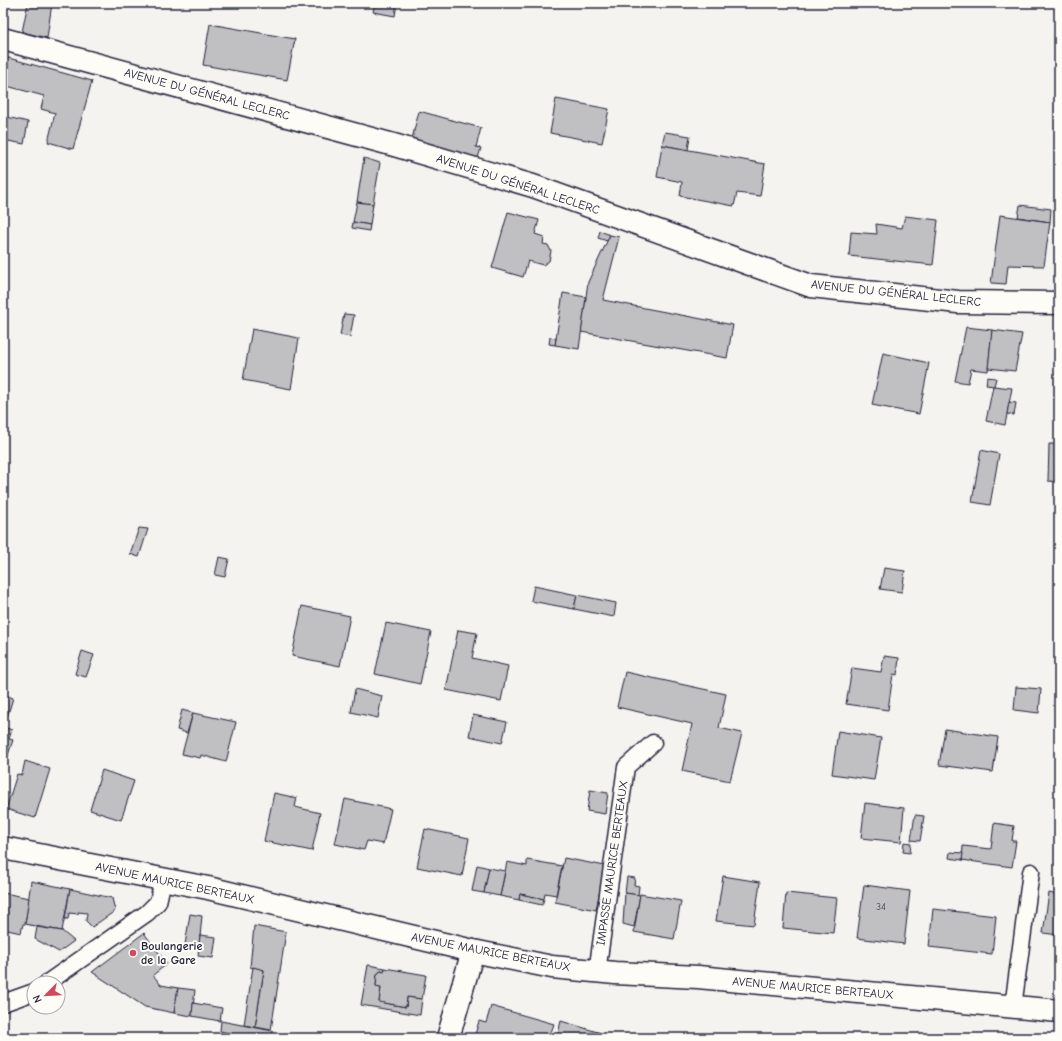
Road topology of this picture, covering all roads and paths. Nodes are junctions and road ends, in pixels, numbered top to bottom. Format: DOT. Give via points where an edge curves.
graph roads {
  1 [pos="3,39"];
  2 [pos="1059,303"];
  3 [pos="653,743"];
  4 [pos="3,848"];
  5 [pos="1031,872"];
  6 [pos="163,880"];
  7 [pos="473,951"];
  8 [pos="597,972"];
  9 [pos="58,975"];
  10 [pos="26,995"];
  11 [pos="3,1003"];
  12 [pos="1013,1007"];
  13 [pos="1059,1011"];
  14 [pos="448,1038"];
  1 -- 2 [label="street, AVENUE DU GÉNÉRAL LECLERC" via="394,145 533,186 811,286 958,302"];
  3 -- 8 [label="lane, IMPASSE MAURICE BERTEAUX" via="626,768"];
  4 -- 6 [label="street, AVENUE MAURICE BERTEAUX"];
  5 -- 12 [label="lane"];
  6 -- 7 [label="street, AVENUE MAURICE BERTEAUX" via="208,888"];
  6 -- 9 [label="lane" via="158,902 147,913"];
  7 -- 8 [label="street, AVENUE MAURICE BERTEAUX" via="552,967"];
  7 -- 14 [label="street"];
  8 -- 12 [label="street, AVENUE MAURICE BERTEAUX" via="698,977"];
  10 -- 11 [label="lane"];
  12 -- 13 [label="street, AVENUE MAURICE BERTEAUX"];
}
